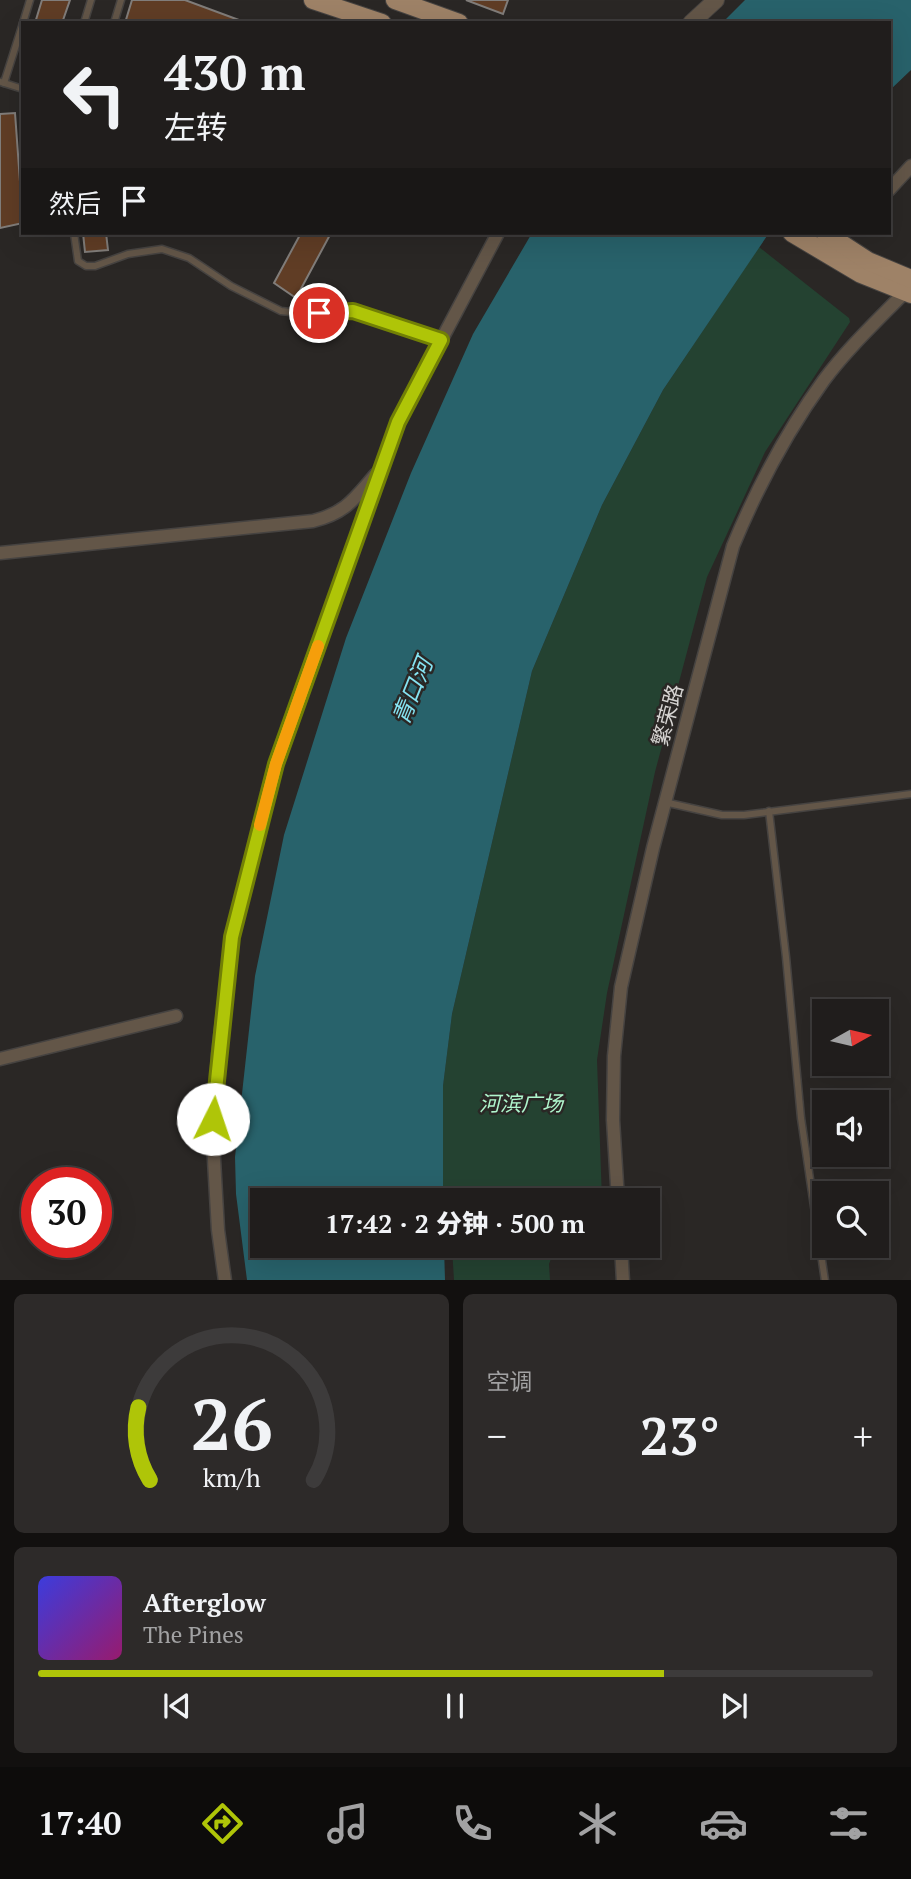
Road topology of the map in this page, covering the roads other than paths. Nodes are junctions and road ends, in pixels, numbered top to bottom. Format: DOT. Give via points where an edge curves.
graph roads {
  1 [pos="30,0"];
  2 [pos="91,0"];
  3 [pos="121,0"];
  4 [pos="313,0"];
  5 [pos="395,0"];
  6 [pos="716,0"];
  7 [pos="24,21"];
  8 [pos="85,21"];
  9 [pos="115,21"];
  10 [pos="376,21"];
  11 [pos="453,21"];
  12 [pos="693,21"];
  13 [pos="21,29"];
  14 [pos="2,82"];
  15 [pos="21,88"];
  16 [pos="911,166"];
  17 [pos="891,188"];
  18 [pos="74,235"];
  19 [pos="497,235"];
  20 [pos="795,235"];
  21 [pos="846,238"];
  22 [pos="909,289"];
  23 [pos="353,311"];
  24 [pos="441,340"];
  25 [pos="383,466"];
  26 [pos="0,553"];
  27 [pos="911,793"];
  28 [pos="664,802"];
  29 [pos="769,811"];
  30 [pos="176,1016"];
  31 [pos="0,1059"];
  32 [pos="617,1188"];
  33 [pos="622,1258"];
  34 [pos="225,1280"];
  35 [pos="623,1280"];
  36 [pos="825,1280"];
  1 -- 7 [label="lane"];
  2 -- 8 [label="lane"];
  3 -- 9 [label="lane"];
  4 -- 10 [label="main road"];
  5 -- 11 [label="main road"];
  6 -- 12 [label="street"];
  13 -- 14 [label="lane"];
  14 -- 15 [label="lane"];
  16 -- 17 [label="street"];
  18 -- 23 [label="lane" via="78,261 86,266 162,249 189,258 281,311"];
  19 -- 24 [label="street"];
  20 -- 22 [label="main road" via="861,274"];
  21 -- 22 [label="main road" via="868,261"];
  22 -- 28 [label="street, 繁荣路" via="823,381 751,502 733,546"];
  23 -- 24 [label="street"];
  24 -- 25 [label="street" via="404,409"];
  25 -- 26 [label="street" via="347,508 331,517"];
  25 -- 34 [label="street" via="276,764 232,937 213,1119"];
  27 -- 29 [label="lane"];
  28 -- 29 [label="lane" via="722,815"];
  28 -- 32 [label="street, 繁荣路" via="617,1014 613,1120"];
  29 -- 36 [label="lane" via="801,1118"];
  30 -- 31 [label="street"];
  33 -- 35 [label="street"];
}
